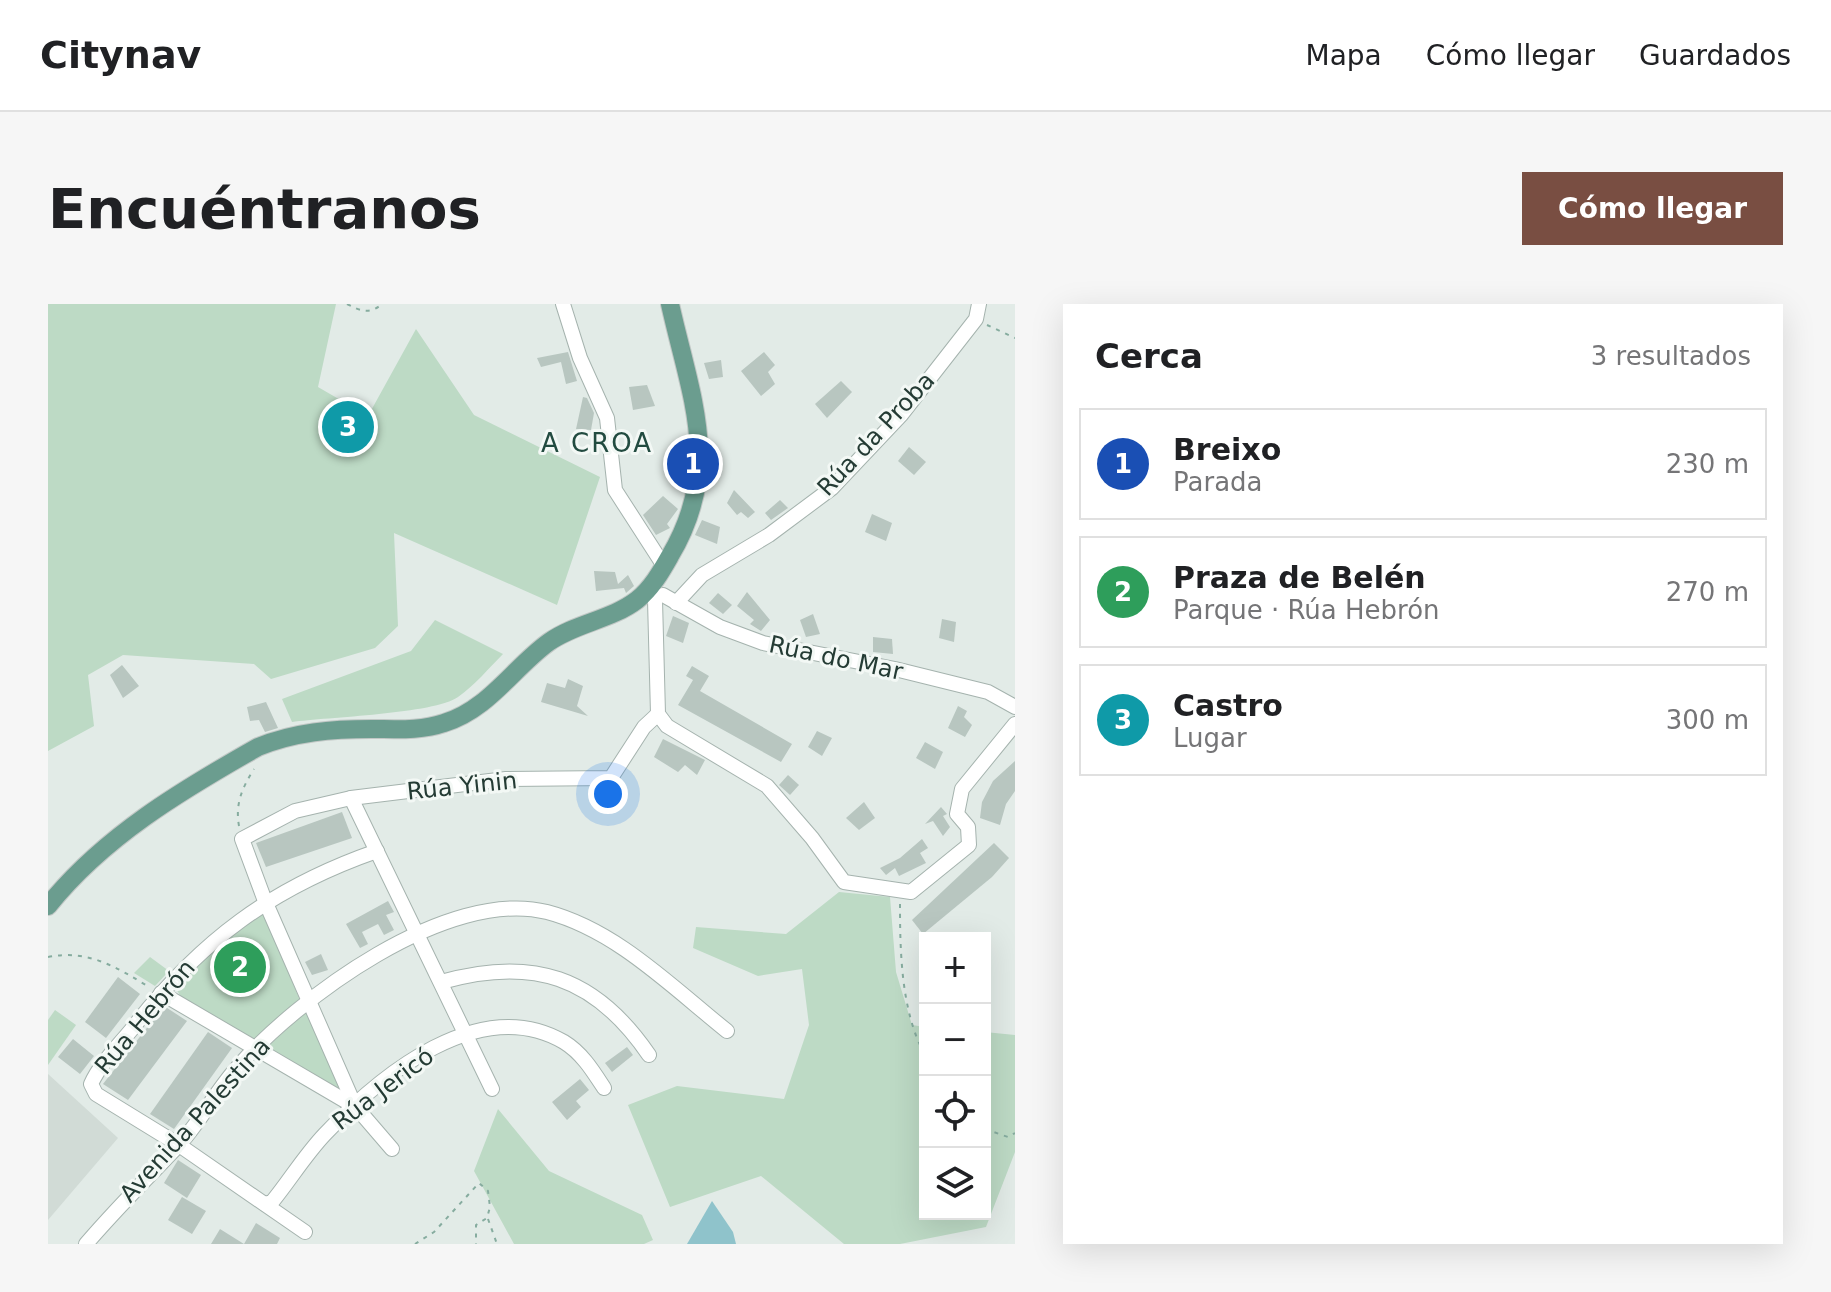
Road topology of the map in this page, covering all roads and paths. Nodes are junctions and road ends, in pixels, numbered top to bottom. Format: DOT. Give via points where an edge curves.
graph roads {
  1 [pos="347,304"];
  2 [pos="382,304"];
  3 [pos="563,304"];
  4 [pos="670,304"];
  5 [pos="978,312"];
  6 [pos="1015,338"];
  7 [pos="660,590"];
  8 [pos="1015,707"];
  9 [pos="658,714"];
  10 [pos="1015,724"];
  11 [pos="254,769"];
  12 [pos="351,798"];
  13 [pos="242,839"];
  14 [pos="377,851"];
  15 [pos="900,890"];
  16 [pos="265,901"];
  17 [pos="48,906"];
  18 [pos="416,933"];
  19 [pos="48,957"];
  20 [pos="441,982"];
  21 [pos="161,993"];
  22 [pos="310,1003"];
  23 [pos="727,1031"];
  24 [pos="465,1034"];
  25 [pos="919,1036"];
  26 [pos="258,1048"];
  27 [pos="649,1055"];
  28 [pos="604,1088"];
  29 [pos="492,1089"];
  30 [pos="355,1106"];
  31 [pos="991,1131"];
  32 [pos="1015,1133"];
  33 [pos="179,1145"];
  34 [pos="392,1149"];
  35 [pos="265,1204"];
  36 [pos="487,1218"];
  37 [pos="305,1232"];
  38 [pos="86,1244"];
  39 [pos="415,1244"];
  40 [pos="476,1244"];
  41 [pos="497,1244"];
  1 -- 2 [label="path" via="362,312"];
  3 -- 7 [label="street" via="607,418 615,490"];
  4 -- 7 [label="main road" via="701,461 691,517"];
  5 -- 6 [label="path"];
  5 -- 7 [label="street, Rúa da Proba" via="901,415 832,488 769,535 702,575"];
  7 -- 8 [label="street, Rúa do Mar" via="720,627 763,643 941,680 988,692"];
  7 -- 9 [label="street"];
  7 -- 17 [label="main road" via="548,642 476,706 445,723 317,732 258,747 112,840"];
  9 -- 12 [label="street, Rúa Yinin" via="611,778 506,779"];
  9 -- 15 [label="street" via="667,726 767,786 844,882"];
  10 -- 15 [label="street" via="962,789 957,814 968,827 969,845 911,892"];
  11 -- 13 [label="path" via="237,806"];
  12 -- 13 [label="street, Rúa Yinin" via="295,811"];
  12 -- 14 [label="street"];
  13 -- 16 [label="street"];
  14 -- 16 [label="street, Rúa Hebrón" via="331,866"];
  14 -- 18 [label="street"];
  15 -- 25 [label="path" via="900,948"];
  16 -- 21 [label="street, Rúa Hebrón" via="208,944"];
  16 -- 22 [label="street"];
  18 -- 20 [label="street"];
  18 -- 22 [label="street, Avenida Palestina"];
  18 -- 23 [label="street, Avenida Palestina" via="485,909 545,911 599,931"];
  19 -- 21 [label="path" via="95,957"];
  20 -- 24 [label="street"];
  20 -- 27 [label="street" via="479,971 530,970 574,984 604,1003"];
  21 -- 26 [label="street"];
  21 -- 33 [label="street, Rúa Hebrón" via="91,1084 96,1094"];
  22 -- 26 [label="street, Avenida Palestina"];
  22 -- 30 [label="street"];
  24 -- 28 [label="street, Rúa Jericó" via="511,1025 541,1032 585,1060"];
  24 -- 29 [label="street"];
  24 -- 30 [label="street, Rúa Jericó" via="413,1061"];
  26 -- 30 [label="street"];
  26 -- 33 [label="street, Avenida Palestina"];
  30 -- 34 [label="street"];
  30 -- 35 [label="street, Rúa Jericó"];
  31 -- 32 [label="path" via="1008,1137"];
  33 -- 35 [label="street"];
  33 -- 38 [label="street, Avenida Palestina"];
  35 -- 37 [label="street"];
  36 -- 39 [label="path" via="488,1191 479,1183 434,1232"];
  36 -- 40 [label="path" via="476,1225"];
  36 -- 41 [label="path"];
}
